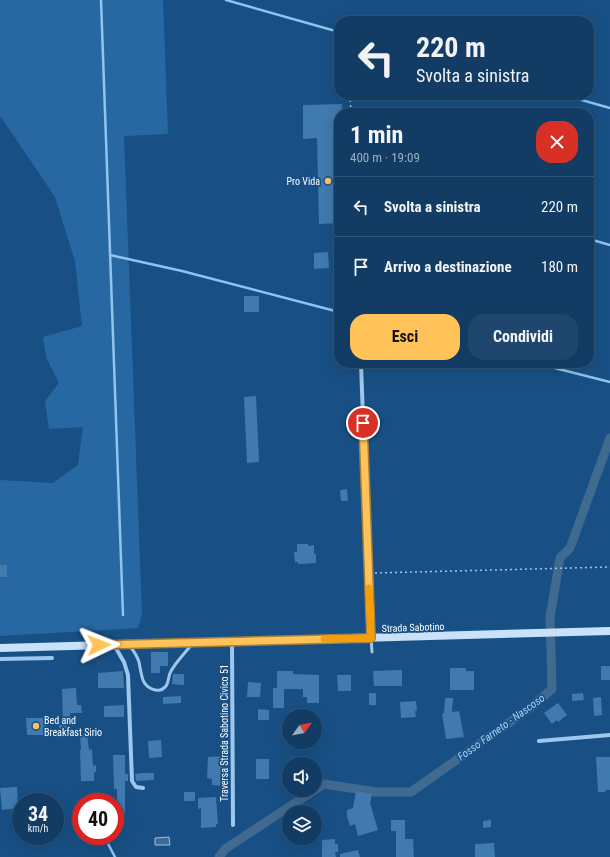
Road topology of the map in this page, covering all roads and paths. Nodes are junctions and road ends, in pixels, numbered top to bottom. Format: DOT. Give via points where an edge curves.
graph roads {
  1 [pos="360,368"];
  2 [pos="610,566"];
  3 [pos="369,574"];
  4 [pos="610,632"];
  5 [pos="371,638"];
  6 [pos="232,642"];
  7 [pos="194,643"];
  8 [pos="113,644"];
  9 [pos="128,644"];
  10 [pos="0,648"];
  11 [pos="372,652"];
  12 [pos="52,658"];
  13 [pos="0,659"];
  14 [pos="610,735"];
  15 [pos="539,741"];
  16 [pos="143,788"];
  17 [pos="233,825"];
  1 -- 3 [label="street"];
  2 -- 3 [label="path"];
  3 -- 5 [label="street"];
  4 -- 5 [label="street, Strada Sabotino"];
  5 -- 6 [label="street, Strada Sabotino"];
  5 -- 11 [label="lane"];
  6 -- 7 [label="street, Strada Sabotino"];
  6 -- 17 [label="street, Traversa Strada Sabotino Civico 51"];
  7 -- 9 [label="street, Strada Sabotino"];
  7 -- 9 [label="lane" via="171,670 165,687 156,690 145,684 138,658"];
  8 -- 9 [label="street, Strada Sabotino"];
  8 -- 10 [label="street, Strada Sabotino"];
  8 -- 16 [label="street" via="124,662 128,675 132,781 136,787"];
  12 -- 13 [label="street"];
  14 -- 15 [label="street"];
}
